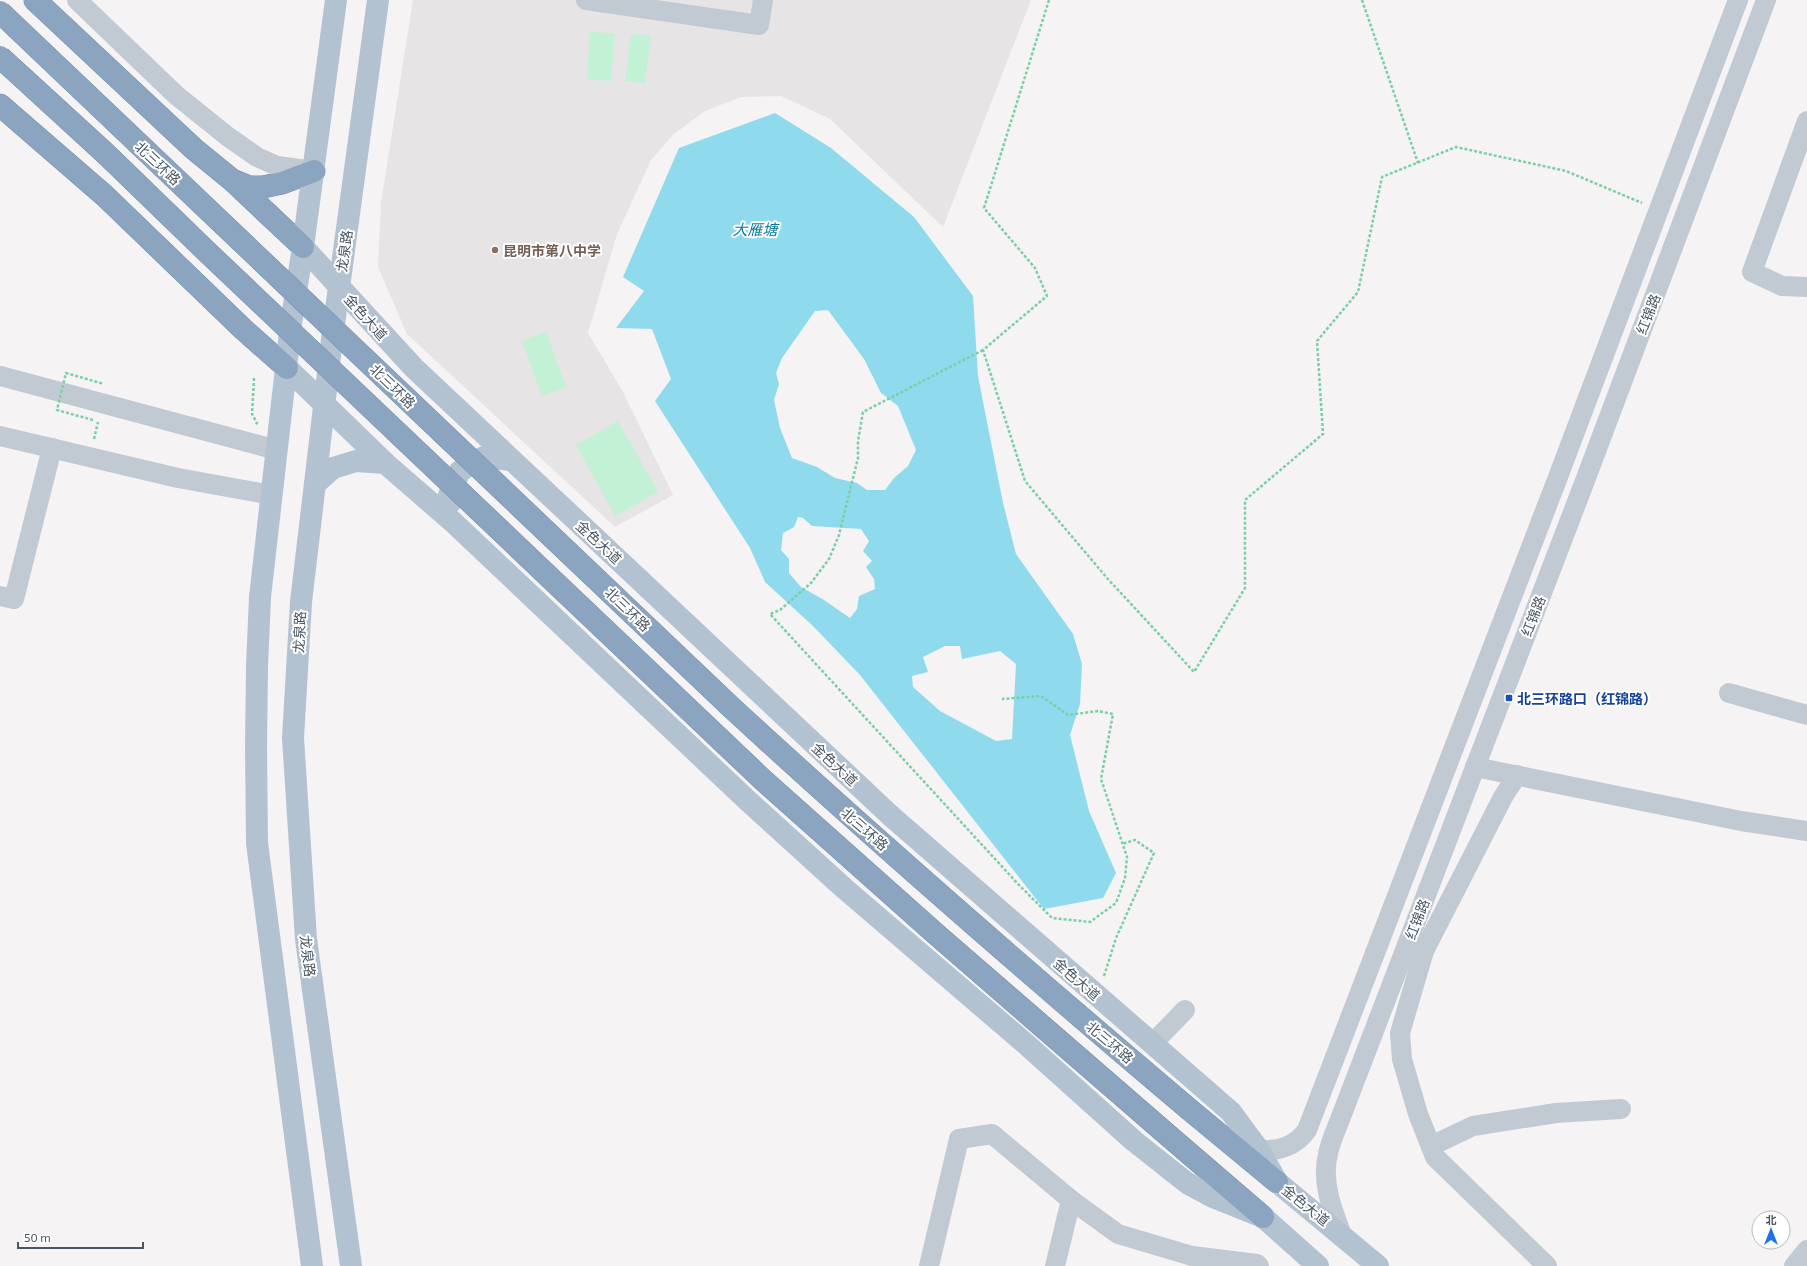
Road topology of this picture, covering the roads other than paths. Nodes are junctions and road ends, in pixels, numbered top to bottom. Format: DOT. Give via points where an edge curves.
graph roads {
  1 [pos="35,0"];
  2 [pos="77,0"];
  3 [pos="336,0"];
  4 [pos="378,0"];
  5 [pos="586,0"];
  6 [pos="763,0"];
  7 [pos="1738,0"];
  8 [pos="1766,0"];
  9 [pos="0,12"];
  10 [pos="0,57"];
  11 [pos="0,104"];
  12 [pos="1807,121"];
  13 [pos="314,171"];
  14 [pos="232,180"];
  15 [pos="303,247"];
  16 [pos="339,286"];
  17 [pos="1807,287"];
  18 [pos="287,368"];
  19 [pos="0,376"];
  20 [pos="324,405"];
  21 [pos="0,436"];
  22 [pos="52,448"];
  23 [pos="277,450"];
  24 [pos="511,460"];
  25 [pos="385,463"];
  26 [pos="315,484"];
  27 [pos="272,495"];
  28 [pos="453,522"];
  29 [pos="0,596"];
  30 [pos="1729,693"];
  31 [pos="1807,715"];
  32 [pos="1475,766"];
  33 [pos="1517,775"];
  34 [pos="1807,831"];
  35 [pos="1185,1010"];
  36 [pos="1152,1044"];
  37 [pos="1621,1109"];
  38 [pos="1225,1139"];
  39 [pos="1430,1146"];
  40 [pos="1259,1150"];
  41 [pos="1277,1182"];
  42 [pos="1071,1200"];
  43 [pos="1263,1217"];
  44 [pos="1342,1235"];
  45 [pos="1807,1250"];
  46 [pos="312,1266"];
  47 [pos="351,1266"];
  48 [pos="929,1266"];
  49 [pos="1055,1266"];
  50 [pos="1259,1266"];
  51 [pos="1318,1266"];
  52 [pos="1378,1266"];
  53 [pos="1547,1266"];
  54 [pos="1794,1266"];
  1 -- 14 [label="highway" via="194,149"];
  2 -- 13 [label="street" via="176,95 227,136 257,157 277,166"];
  3 -- 13 [label="main road"];
  4 -- 16 [label="main road, 龙泉路"];
  5 -- 6 [label="street" via="759,25"];
  7 -- 40 [label="street, 红锦路" via="1307,1130 1302,1138 1284,1148"];
  8 -- 32 [label="street, 红锦路"];
  9 -- 38 [label="highway, 北三环路, bridge" via="738,714 993,942"];
  10 -- 43 [label="highway, 北三环路, bridge" via="106,154 763,780 937,936"];
  11 -- 18 [label="highway" via="105,196"];
  12 -- 17 [label="street" via="1752,272 1782,286"];
  13 -- 14 [label="highway" via="263,187 249,187"];
  13 -- 15 [label="main road"];
  14 -- 15 [label="highway"];
  15 -- 16 [label="main road, 金色大道"];
  15 -- 18 [label="main road"];
  16 -- 20 [label="main road, 龙泉路"];
  16 -- 24 [label="main road, 金色大道" via="414,368"];
  18 -- 20 [label="main road"];
  18 -- 23 [label="main road"];
  19 -- 23 [label="street"];
  20 -- 25 [label="main road"];
  20 -- 26 [label="main road, 龙泉路"];
  21 -- 22 [label="street"];
  22 -- 27 [label="street" via="178,478"];
  22 -- 29 [label="street" via="14,599"];
  23 -- 27 [label="main road"];
  24 -- 28 [label="main road" via="484,457 460,471 449,495"];
  24 -- 36 [label="main road, 金色大道" via="891,816"];
  25 -- 26 [label="main road" via="356,461 333,468"];
  25 -- 28 [label="main road"];
  26 -- 47 [label="main road, 龙泉路" via="301,602 293,738 306,939"];
  27 -- 46 [label="main road" via="260,597 257,666 257,843"];
  28 -- 43 [label="main road" via="764,816 1134,1141 1187,1182 1213,1197"];
  30 -- 31 [label="street"];
  32 -- 33 [label="street"];
  32 -- 44 [label="street, 红锦路" via="1327,1155 1325,1175 1330,1204"];
  33 -- 34 [label="street" via="1741,821"];
  33 -- 39 [label="street" via="1503,797 1424,951 1400,1033 1402,1059"];
  35 -- 36 [label="street"];
  36 -- 40 [label="main road, 金色大道" via="1231,1112"];
  37 -- 39 [label="street" via="1556,1113 1473,1126"];
  38 -- 40 [label="street"];
  38 -- 41 [label="highway, 北三环路"];
  39 -- 53 [label="street" via="1435,1157"];
  40 -- 41 [label="main road, 金色大道"];
  41 -- 44 [label="main road, 金色大道"];
  42 -- 48 [label="street" via="992,1134 959,1139"];
  42 -- 49 [label="street"];
  42 -- 50 [label="street" via="1118,1234 1192,1256"];
  43 -- 51 [label="main road"];
  44 -- 52 [label="main road, 金色大道"];
  45 -- 54 [label="street"];
}
